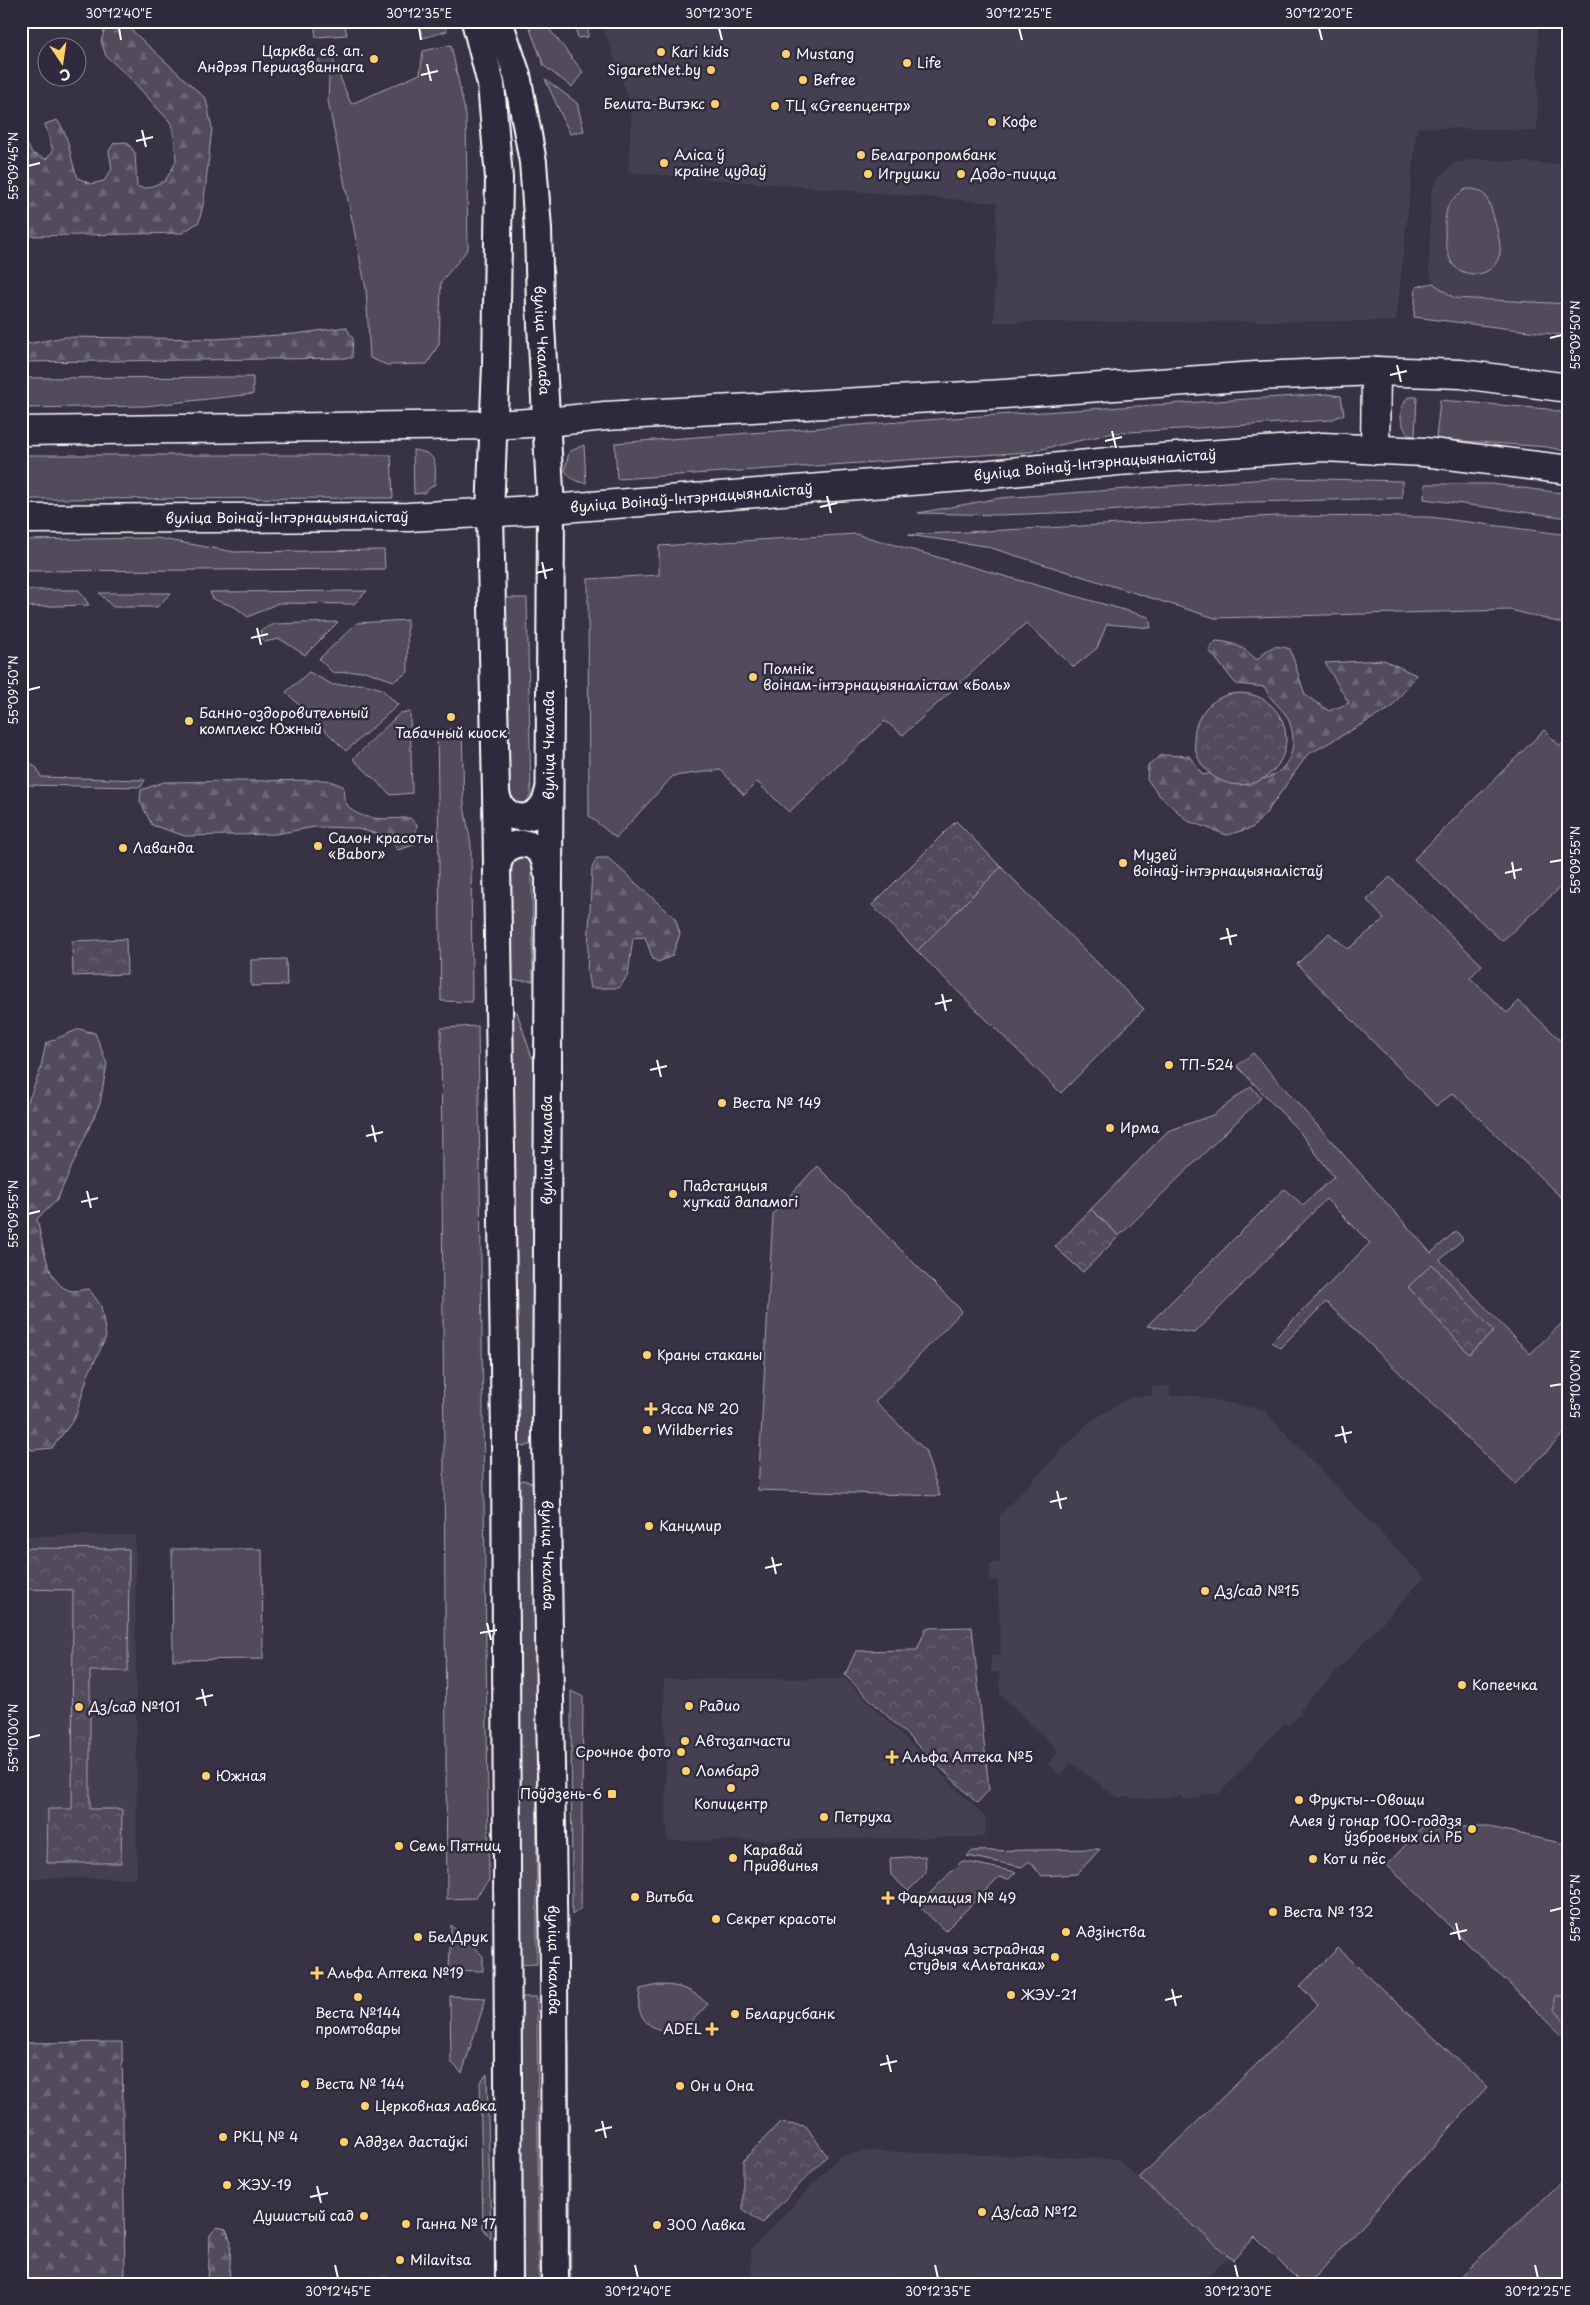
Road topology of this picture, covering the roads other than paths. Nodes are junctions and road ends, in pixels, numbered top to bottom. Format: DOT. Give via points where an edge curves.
graph roads {
  1 [pos="475,21"];
  2 [pos="499,21"];
  3 [pos="1376,371"];
  4 [pos="1569,388"];
  5 [pos="547,422"];
  6 [pos="493,425"];
  7 [pos="21,431"];
  8 [pos="1375,450"];
  9 [pos="1569,470"];
  10 [pos="550,510"];
  11 [pos="490,513"];
  12 [pos="21,519"];
  13 [pos="496,793"];
  14 [pos="548,793"];
  15 [pos="548,871"];
  16 [pos="497,872"];
  17 [pos="546,1435"];
  18 [pos="505,1436"];
  19 [pos="547,1493"];
  20 [pos="506,1494"];
  21 [pos="510,2284"];
  22 [pos="556,2284"];
  1 -- 6 [label="main road" via="491,84 500,178"];
  2 -- 5 [label="main road, вуліца Чкалава" via="517,75 534,162"];
  3 -- 4 [label="main road" via="1461,374"];
  3 -- 5 [label="main road"];
  3 -- 8 [label="main road"];
  5 -- 6 [label="main road"];
  5 -- 10 [label="main road, вуліца Чкалава"];
  6 -- 7 [label="main road"];
  6 -- 11 [label="main road"];
  8 -- 9 [label="main road, вуліца Воінаў-Інтэрнацыяналістаў" via="1424,452"];
  8 -- 10 [label="main road, вуліца Воінаў-Інтэрнацыяналістаў" via="1323,447 1118,461 953,478"];
  10 -- 11 [label="main road, вуліца Воінаў-Інтэрнацыяналістаў"];
  10 -- 14 [label="main road, вуліца Чкалава"];
  11 -- 12 [label="main road, вуліца Воінаў-Інтэрнацыяналістаў" via="382,518"];
  11 -- 13 [label="main road"];
  13 -- 14 [label="main road" via="501,807 520,818 536,814 547,801"];
  13 -- 16 [label="main road"];
  14 -- 15 [label="main road, вуліца Чкалава"];
  15 -- 16 [label="main road" via="540,851 528,844 520,844 505,850 497,864"];
  15 -- 17 [label="main road, вуліца Чкалава"];
  16 -- 18 [label="main road"];
  17 -- 18 [label="main road" via="538,1448 524,1453 512,1448"];
  17 -- 19 [label="main road, вуліца Чкалава"];
  18 -- 20 [label="main road"];
  19 -- 20 [label="main road" via="543,1480 525,1471 511,1478"];
  19 -- 22 [label="main road, вуліца Чкалава"];
  20 -- 21 [label="main road"];
}
